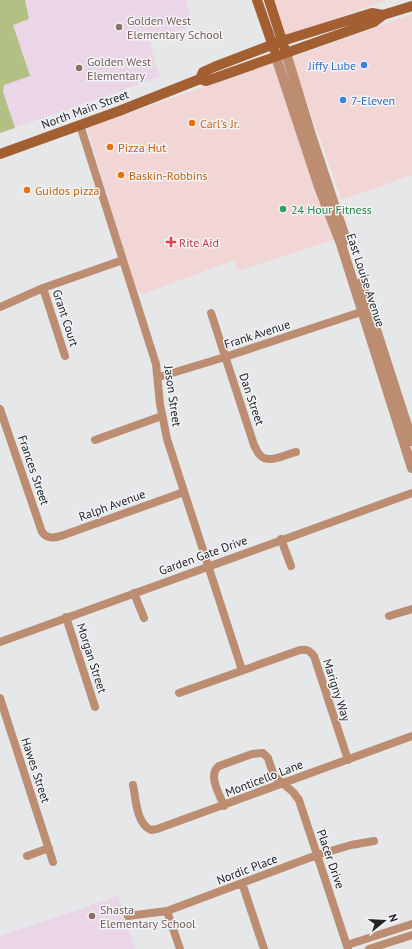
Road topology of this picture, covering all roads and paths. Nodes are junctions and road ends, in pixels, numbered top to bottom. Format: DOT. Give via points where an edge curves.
graph roads {
  1 [pos="257,0"];
  2 [pos="269,0"];
  3 [pos="412,6"];
  4 [pos="383,15"];
  5 [pos="282,41"];
  6 [pos="272,44"];
  7 [pos="286,53"];
  8 [pos="276,57"];
  9 [pos="200,79"];
  10 [pos="80,125"];
  11 [pos="0,154"];
  12 [pos="122,260"];
  13 [pos="43,288"];
  14 [pos="0,307"];
  15 [pos="366,310"];
  16 [pos="211,313"];
  17 [pos="65,356"];
  18 [pos="225,357"];
  19 [pos="159,377"];
  20 [pos="0,408"];
  21 [pos="162,416"];
  22 [pos="3,428"];
  23 [pos="95,440"];
  24 [pos="412,441"];
  25 [pos="296,452"];
  26 [pos="412,468"];
  27 [pos="184,492"];
  28 [pos="412,492"];
  29 [pos="48,537"];
  30 [pos="281,539"];
  31 [pos="208,565"];
  32 [pos="290,566"];
  33 [pos="134,593"];
  34 [pos="412,609"];
  35 [pos="389,616"];
  36 [pos="66,617"];
  37 [pos="144,618"];
  38 [pos="0,642"];
  39 [pos="242,670"];
  40 [pos="180,693"];
  41 [pos="0,698"];
  42 [pos="95,707"];
  43 [pos="412,736"];
  44 [pos="348,760"];
  45 [pos="282,783"];
  46 [pos="133,785"];
  47 [pos="224,806"];
  48 [pos="374,841"];
  49 [pos="48,848"];
  50 [pos="317,855"];
  51 [pos="27,856"];
  52 [pos="53,862"];
  53 [pos="242,883"];
  54 [pos="167,911"];
  55 [pos="128,916"];
  56 [pos="412,924"];
  57 [pos="412,935"];
  58 [pos="348,947"];
  59 [pos="180,949"];
  60 [pos="264,949"];
  61 [pos="369,949"];
  1 -- 6 [label="main road"];
  2 -- 5 [label="main road, East Louise Avenue"];
  3 -- 4 [label="main road, North Main Street"];
  4 -- 5 [label="main road, North Main Street" via="372,13"];
  4 -- 7 [label="main road, North Main Street" via="374,22"];
  5 -- 6 [label="main road, North Main Street"];
  5 -- 7 [label="main road, East Louise Avenue"];
  6 -- 8 [label="main road"];
  6 -- 9 [label="main road, North Main Street" via="203,72"];
  7 -- 8 [label="main road, North Main Street"];
  7 -- 15 [label="street, East Louise Avenue"];
  8 -- 9 [label="main road, North Main Street" via="206,81"];
  8 -- 15 [label="street, East Louise Avenue" via="319,187"];
  9 -- 10 [label="main road, North Main Street"];
  10 -- 11 [label="main road, North Main Street"];
  10 -- 12 [label="street, Jason Street"];
  12 -- 13 [label="street"];
  12 -- 19 [label="street, Jason Street"];
  13 -- 14 [label="street"];
  13 -- 17 [label="street, Grant Court"];
  15 -- 18 [label="street, Frank Avenue"];
  15 -- 24 [label="street, East Louise Avenue"];
  15 -- 26 [label="street, East Louise Avenue"];
  16 -- 18 [label="street, Dan Street"];
  18 -- 19 [label="street, Frank Avenue"];
  18 -- 25 [label="street, Dan Street" via="259,455 266,459"];
  19 -- 21 [label="street, Jason Street"];
  20 -- 22 [label="street, Frances Street"];
  21 -- 23 [label="street"];
  21 -- 27 [label="street, Jason Street"];
  22 -- 29 [label="street, Frances Street" via="42,532"];
  27 -- 29 [label="street, Ralph Avenue" via="61,536"];
  27 -- 31 [label="street, Jason Street"];
  28 -- 30 [label="street, Garden Gate Drive"];
  30 -- 31 [label="street, Garden Gate Drive"];
  30 -- 32 [label="street"];
  31 -- 33 [label="street, Garden Gate Drive"];
  31 -- 39 [label="street, Jason Street"];
  33 -- 36 [label="street, Garden Gate Drive"];
  33 -- 37 [label="street"];
  34 -- 35 [label="street"];
  36 -- 38 [label="street, Garden Gate Drive"];
  36 -- 42 [label="street, Morgan Street"];
  39 -- 40 [label="street"];
  39 -- 44 [label="street, Marigny Way" via="300,650 310,651 314,656"];
  41 -- 49 [label="street, Hawes Street"];
  43 -- 44 [label="street, Monticello Lane"];
  44 -- 45 [label="street, Monticello Lane"];
  45 -- 47 [label="street, Monticello Lane"];
  45 -- 47 [label="street, Placer Drive" via="274,776 264,753 252,754 219,766 213,773"];
  45 -- 50 [label="street, Placer Drive" via="298,800"];
  46 -- 47 [label="street, Monticello Lane" via="143,824 151,830"];
  48 -- 50 [label="street, Nordic Place"];
  49 -- 51 [label="street"];
  49 -- 52 [label="street, Hawes Street"];
  50 -- 53 [label="street, Nordic Place"];
  50 -- 58 [label="street, Placer Drive"];
  53 -- 54 [label="street, Nordic Place"];
  53 -- 60 [label="street"];
  54 -- 55 [label="street, Nordic Place"];
  54 -- 59 [label="street"];
  56 -- 58 [label="street"];
  57 -- 61 [label="street"];
}
